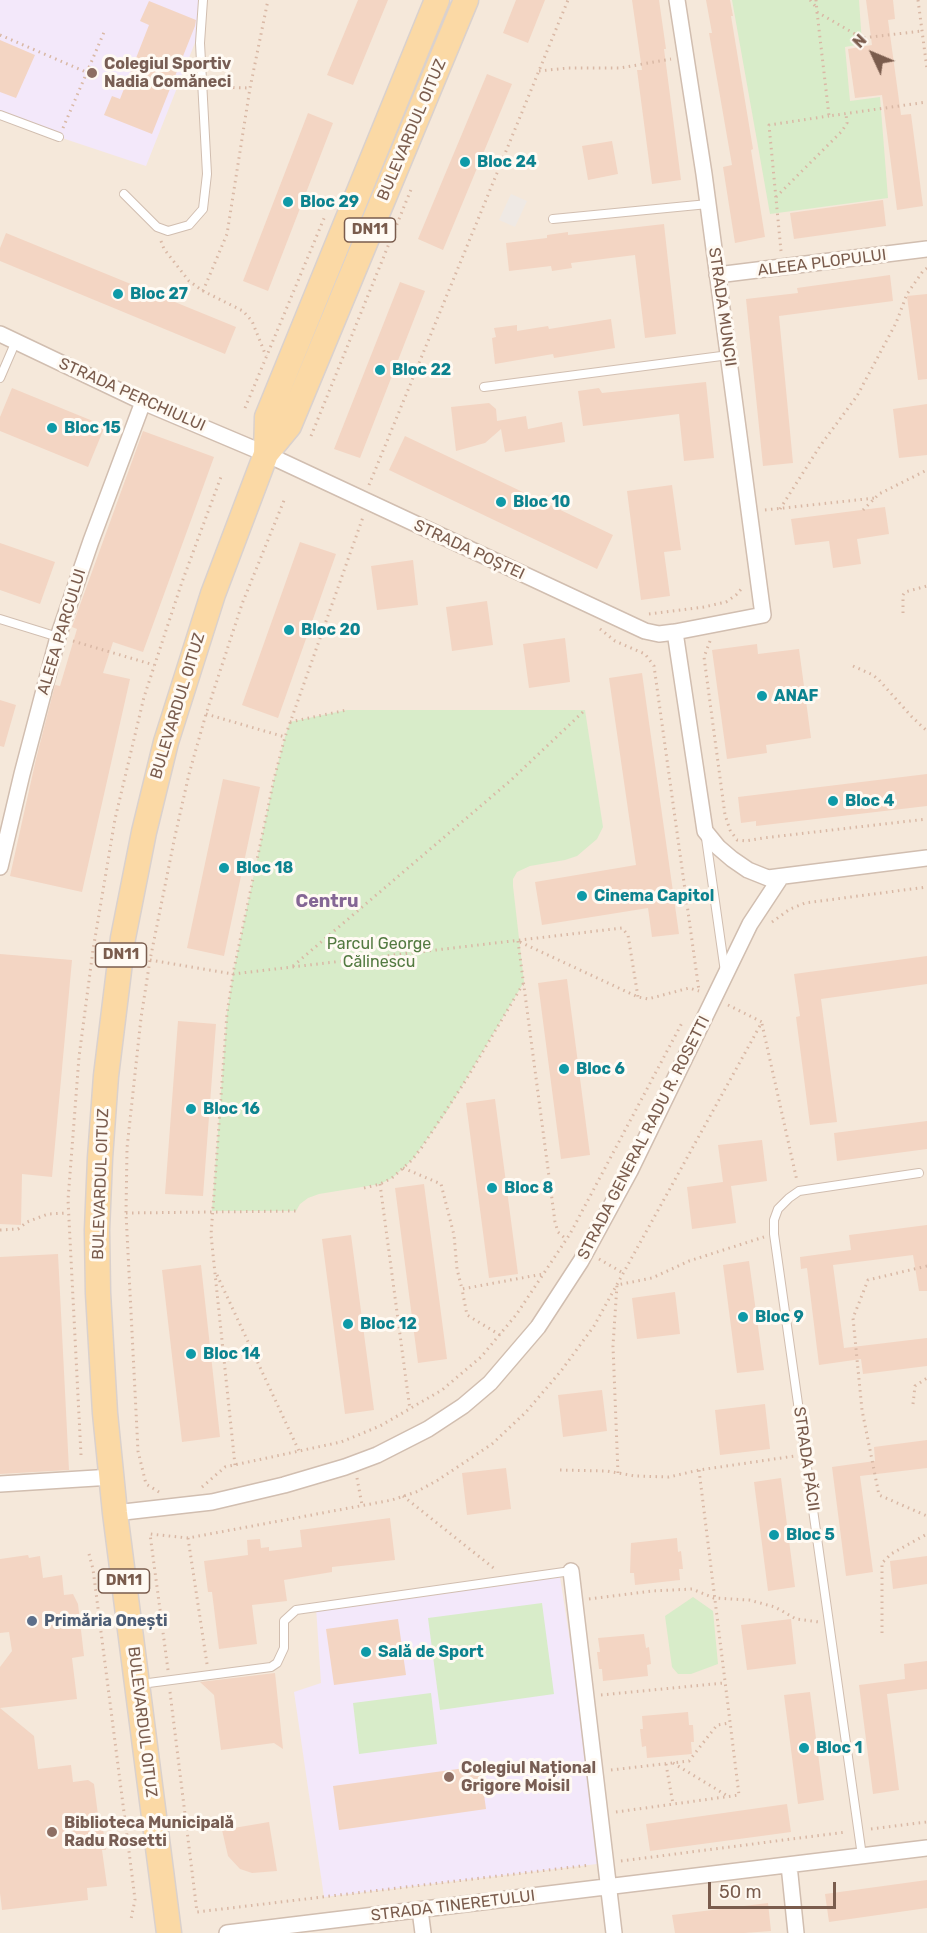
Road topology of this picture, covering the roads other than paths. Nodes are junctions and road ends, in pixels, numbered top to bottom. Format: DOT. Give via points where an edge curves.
graph roads {
  1 [pos="203,0"];
  2 [pos="437,0"];
  3 [pos="466,0"];
  4 [pos="677,0"];
  5 [pos="0,115"];
  6 [pos="59,137"];
  7 [pos="124,194"];
  8 [pos="708,204"];
  9 [pos="553,219"];
  10 [pos="927,249"];
  11 [pos="717,275"];
  12 [pos="0,334"];
  13 [pos="16,341"];
  14 [pos="729,355"];
  15 [pos="0,378"];
  16 [pos="484,387"];
  17 [pos="143,402"];
  18 [pos="266,454"];
  19 [pos="763,615"];
  20 [pos="0,619"];
  21 [pos="675,632"];
  22 [pos="58,637"];
  23 [pos="705,831"];
  24 [pos="927,858"];
  25 [pos="0,867"];
  26 [pos="781,877"];
  27 [pos="725,977"];
  28 [pos="919,1173"];
  29 [pos="112,1477"];
  30 [pos="0,1484"];
  31 [pos="115,1513"];
  32 [pos="571,1571"];
  33 [pos="136,1684"];
  34 [pos="927,1848"];
  35 [pos="862,1856"];
  36 [pos="789,1865"];
  37 [pos="607,1887"];
  38 [pos="420,1910"];
  39 [pos="170,1933"];
  40 [pos="227,1933"];
  41 [pos="423,1933"];
  42 [pos="614,1933"];
  43 [pos="796,1933"];
  1 -- 7 [label="lane" via="201,87 207,174 203,209 195,220 168,231 157,227"];
  2 -- 18 [label="main road, BULEVARDUL OITUZ / DN11" via="267,417"];
  3 -- 18 [label="main road, BULEVARDUL OITUZ / DN11" via="289,426"];
  4 -- 8 [label="street, STRADA MUNCII"];
  5 -- 6 [label="lane"];
  8 -- 9 [label="lane"];
  8 -- 11 [label="street, STRADA MUNCII"];
  10 -- 11 [label="street, ALEEA PLOPULUI"];
  11 -- 14 [label="street, STRADA MUNCII"];
  12 -- 13 [label="street, STRADA PERCHIULUI"];
  13 -- 15 [label="lane"];
  13 -- 17 [label="street, STRADA PERCHIULUI"];
  14 -- 16 [label="lane"];
  14 -- 19 [label="street, STRADA MUNCII"];
  17 -- 18 [label="street, STRADA PERCHIULUI"];
  17 -- 22 [label="street, ALEEA PARCULUI"];
  18 -- 21 [label="street, STRADA POȘTEI" via="624,622 650,632"];
  18 -- 29 [label="main road, BULEVARDUL OITUZ / DN11" via="176,706 153,788 123,938 106,1076 97,1230 101,1347"];
  19 -- 21 [label="street, STRADA POȘTEI"];
  20 -- 22 [label="lane"];
  21 -- 23 [label="street"];
  22 -- 25 [label="street, ALEEA PARCULUI"];
  23 -- 26 [label="street" via="738,865 768,878"];
  23 -- 27 [label="lane"];
  24 -- 26 [label="street"];
  26 -- 27 [label="street, STRADA GENERAL RADU R. ROSETTI" via="750,924"];
  27 -- 31 [label="street, STRADA GENERAL RADU R. ROSETTI" via="630,1171 581,1261 522,1348 490,1383 446,1418 377,1455 326,1473 212,1502"];
  28 -- 35 [label="lane, STRADA PĂCII" via="799,1191 778,1209 774,1220"];
  29 -- 30 [label="street"];
  29 -- 31 [label="main road, BULEVARDUL OITUZ / DN11"];
  31 -- 33 [label="main road, BULEVARDUL OITUZ / DN11"];
  32 -- 33 [label="lane" via="296,1610 284,1621 284,1648 271,1667"];
  32 -- 37 [label="street"];
  33 -- 39 [label="main road, BULEVARDUL OITUZ / DN11"];
  34 -- 35 [label="street, STRADA TINERETULUI"];
  35 -- 36 [label="street, STRADA TINERETULUI"];
  36 -- 37 [label="street, STRADA TINERETULUI"];
  36 -- 43 [label="street"];
  37 -- 38 [label="street, STRADA TINERETULUI"];
  37 -- 42 [label="street"];
  38 -- 40 [label="street, STRADA TINERETULUI"];
  38 -- 41 [label="street"];
}
